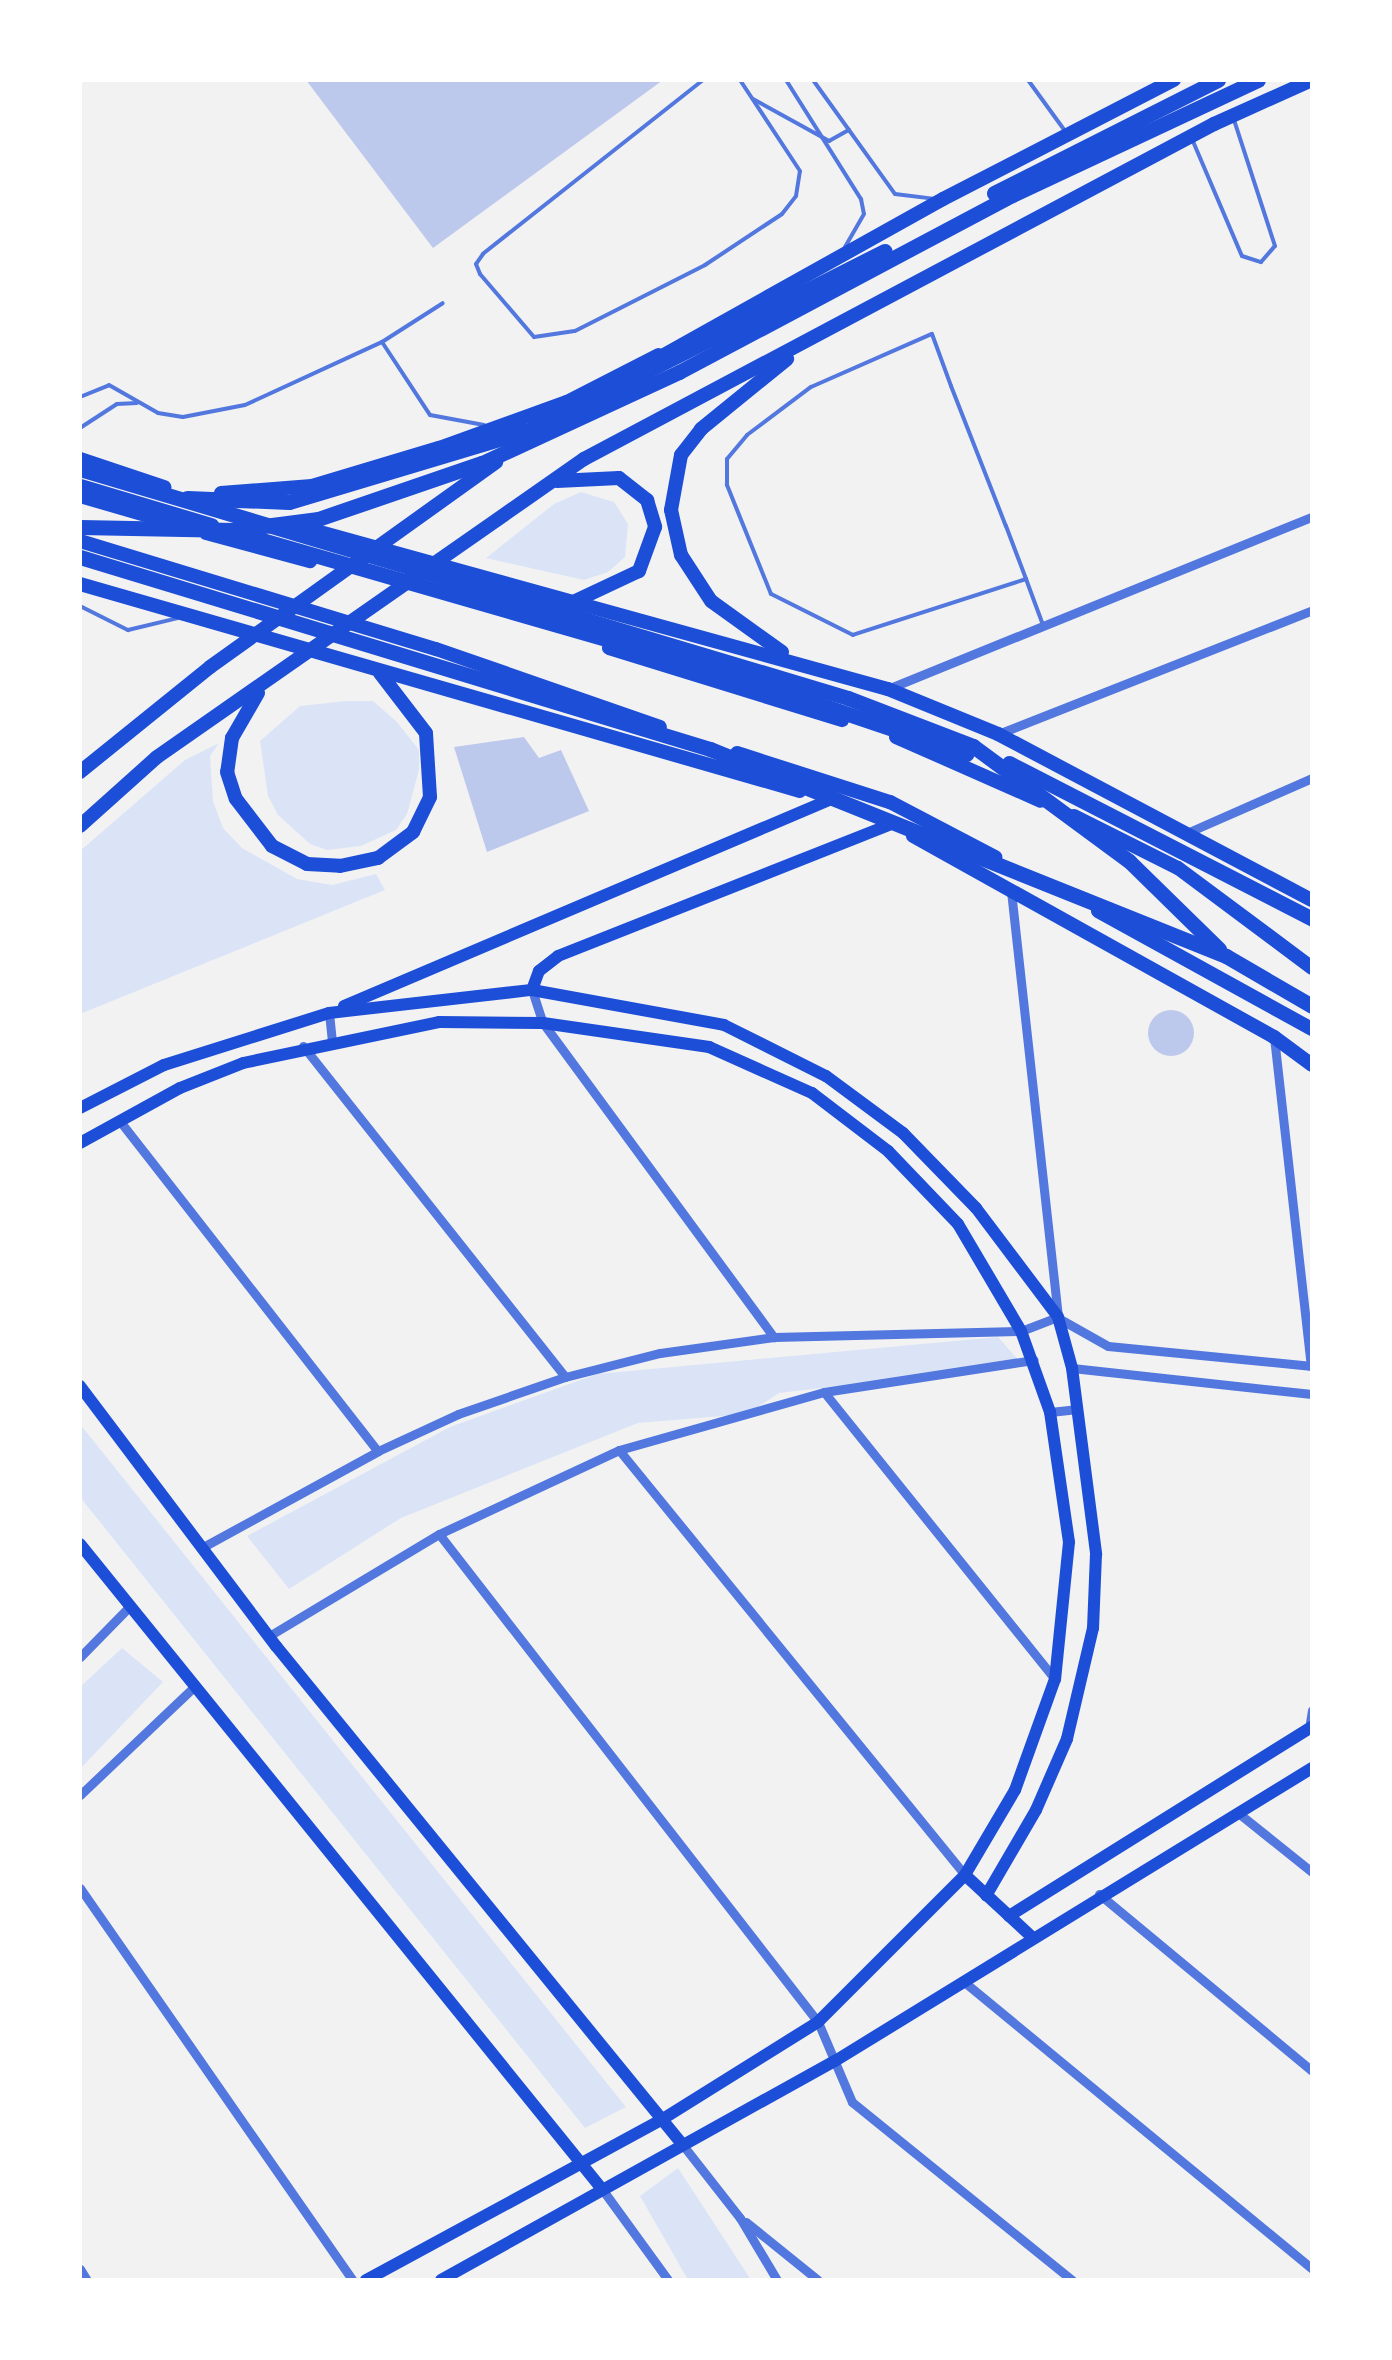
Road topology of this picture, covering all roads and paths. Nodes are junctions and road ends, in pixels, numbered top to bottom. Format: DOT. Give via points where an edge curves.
graph roads {
  1 [pos="702,80"];
  2 [pos="740,80"];
  3 [pos="786,80"];
  4 [pos="813,80"];
  5 [pos="1028,80"];
  6 [pos="1174,80"];
  7 [pos="1218,80"];
  8 [pos="1258,80"];
  9 [pos="1312,80"];
  10 [pos="752,98"];
  11 [pos="1197,99"];
  12 [pos="1232,116"];
  13 [pos="849,130"];
  14 [pos="1068,134"];
  15 [pos="1191,136"];
  16 [pos="828,142"];
  17 [pos="943,199"];
  18 [pos="836,258"];
  19 [pos="443,303"];
  20 [pos="810,340"];
  21 [pos="382,342"];
  22 [pos="682,343"];
  23 [pos="80,398"];
  24 [pos="138,403"];
  25 [pos="80,428"];
  26 [pos="494,428"];
  27 [pos="80,458"];
  28 [pos="80,469"];
  29 [pos="542,485"];
  30 [pos="80,486"];
  31 [pos="182,493"];
  32 [pos="80,496"];
  33 [pos="164,496"];
  34 [pos="1312,517"];
  35 [pos="80,527"];
  36 [pos="80,541"];
  37 [pos="80,557"];
  38 [pos="1026,579"];
  39 [pos="80,584"];
  40 [pos="569,604"];
  41 [pos="80,606"];
  42 [pos="1312,610"];
  43 [pos="186,616"];
  44 [pos="1043,625"];
  45 [pos="791,658"];
  46 [pos="379,672"];
  47 [pos="268,682"];
  48 [pos="888,689"];
  49 [pos="998,734"];
  50 [pos="970,750"];
  51 [pos="80,772"];
  52 [pos="1312,778"];
  53 [pos="829,800"];
  54 [pos="891,824"];
  55 [pos="80,826"];
  56 [pos="1189,832"];
  57 [pos="1011,891"];
  58 [pos="1312,900"];
  59 [pos="1312,919"];
  60 [pos="1226,956"];
  61 [pos="1312,968"];
  62 [pos="532,990"];
  63 [pos="1312,1006"];
  64 [pos="330,1012"];
  65 [pos="543,1023"];
  66 [pos="1312,1029"];
  67 [pos="1274,1037"];
  68 [pos="332,1040"];
  69 [pos="304,1046"];
  70 [pos="1312,1064"];
  71 [pos="80,1108"];
  72 [pos="119,1120"];
  73 [pos="80,1143"];
  74 [pos="1058,1317"];
  75 [pos="1022,1331"];
  76 [pos="774,1337"];
  77 [pos="1034,1360"];
  78 [pos="1311,1366"];
  79 [pos="1072,1368"];
  80 [pos="565,1377"];
  81 [pos="80,1386"];
  82 [pos="824,1392"];
  83 [pos="1312,1394"];
  84 [pos="1078,1408"];
  85 [pos="1050,1412"];
  86 [pos="619,1450"];
  87 [pos="378,1451"];
  88 [pos="438,1534"];
  89 [pos="80,1544"];
  90 [pos="203,1547"];
  91 [pos="130,1606"];
  92 [pos="268,1636"];
  93 [pos="80,1657"];
  94 [pos="1055,1679"];
  95 [pos="195,1686"];
  96 [pos="1312,1710"];
  97 [pos="1310,1728"];
  98 [pos="1312,1768"];
  99 [pos="80,1795"];
  100 [pos="1237,1812"];
  101 [pos="1312,1872"];
  102 [pos="966,1875"];
  103 [pos="80,1888"];
  104 [pos="1099,1894"];
  105 [pos="986,1896"];
  106 [pos="1008,1916"];
  107 [pos="1032,1936"];
  108 [pos="962,1980"];
  109 [pos="818,2022"];
  110 [pos="835,2060"];
  111 [pos="1312,2071"];
  112 [pos="661,2120"];
  113 [pos="682,2144"];
  114 [pos="582,2163"];
  115 [pos="602,2188"];
  116 [pos="740,2218"];
  117 [pos="465,2266"];
  118 [pos="1312,2268"];
  119 [pos="80,2269"];
  120 [pos="87,2280"];
  121 [pos="352,2280"];
  122 [pos="366,2280"];
  123 [pos="441,2280"];
  124 [pos="473,2280"];
  125 [pos="668,2280"];
  126 [pos="777,2280"];
  127 [pos="818,2280"];
  128 [pos="1072,2280"];
  1 -- 10 [label="lane" via="476,264 534,337 575,332 705,265 782,214 796,196 800,172"];
  2 -- 10 [label="lane"];
  3 -- 16 [label="lane"];
  4 -- 13 [label="lane"];
  5 -- 14 [label="lane"];
  6 -- 14 [label="main road"];
  7 -- 11 [label="highway"];
  8 -- 11 [label="highway"];
  9 -- 12 [label="main road"];
  10 -- 16 [label="lane"];
  11 -- 33 [label="highway" via="532,429 289,502"];
  11 -- 35 [label="highway" via="678,372 414,488 318,519 234,530"];
  12 -- 15 [label="main road"];
  12 -- 15 [label="lane" via="1275,246 1261,262 1242,256"];
  13 -- 16 [label="lane"];
  13 -- 17 [label="lane" via="895,194"];
  14 -- 17 [label="main road"];
  15 -- 20 [label="main road"];
  16 -- 18 [label="lane" via="864,214"];
  17 -- 18 [label="main road"];
  18 -- 22 [label="main road"];
  19 -- 21 [label="lane"];
  20 -- 29 [label="main road"];
  20 -- 45 [label="main road" via="701,429 681,455 670,510 681,555 711,600"];
  21 -- 24 [label="lane" via="245,405 182,417"];
  21 -- 26 [label="lane" via="430,415"];
  22 -- 26 [label="main road" via="567,402"];
  22 -- 51 [label="main road" via="410,521"];
  23 -- 24 [label="lane" via="109,384"];
  24 -- 25 [label="lane" via="117,404"];
  26 -- 31 [label="main road" via="312,486"];
  27 -- 31 [label="main road"];
  28 -- 33 [label="highway"];
  29 -- 40 [label="main road" via="573,476 619,478 638,489 653,513 654,546 639,571"];
  29 -- 47 [label="main road"];
  30 -- 50 [label="highway"];
  31 -- 40 [label="main road"];
  32 -- 61 [label="main road" via="895,736 1178,868"];
  33 -- 50 [label="highway" via="810,687"];
  34 -- 44 [label="street"];
  36 -- 66 [label="main road" via="436,649 890,802"];
  37 -- 60 [label="highway" via="710,749"];
  38 -- 38 [label="lane" via="932,334 812,387 747,435 727,459 727,484 772,594 792,610 854,635"];
  38 -- 44 [label="lane"];
  39 -- 43 [label="main road"];
  40 -- 45 [label="main road"];
  41 -- 43 [label="lane" via="128,630"];
  42 -- 49 [label="street"];
  43 -- 46 [label="main road"];
  44 -- 48 [label="street"];
  45 -- 48 [label="main road"];
  46 -- 47 [label="main road" via="426,733 430,797 413,832 378,858 340,866 307,864 272,846 236,799 228,772 232,738"];
  46 -- 53 [label="main road"];
  47 -- 55 [label="main road" via="157,758"];
  48 -- 49 [label="main road"];
  49 -- 56 [label="main road"];
  50 -- 59 [label="highway"];
  50 -- 60 [label="highway" via="1098,836"];
  52 -- 56 [label="street"];
  53 -- 54 [label="main road"];
  53 -- 64 [label="main road"];
  54 -- 57 [label="main road"];
  54 -- 62 [label="main road" via="558,956 539,971"];
  56 -- 58 [label="main road"];
  57 -- 67 [label="main road"];
  57 -- 74 [label="street"];
  60 -- 63 [label="highway"];
  62 -- 64 [label="main road"];
  62 -- 65 [label="street"];
  62 -- 74 [label="main road" via="724,1025 826,1076 903,1134 964,1196"];
  64 -- 68 [label="street"];
  64 -- 71 [label="main road" via="164,1065"];
  65 -- 68 [label="main road" via="438,1022"];
  65 -- 75 [label="main road" via="709,1047 812,1092 888,1150 958,1224"];
  65 -- 76 [label="street"];
  67 -- 70 [label="main road"];
  67 -- 78 [label="street"];
  68 -- 69 [label="main road"];
  69 -- 72 [label="main road" via="180,1088"];
  69 -- 80 [label="street"];
  72 -- 73 [label="main road"];
  72 -- 87 [label="street"];
  74 -- 75 [label="street"];
  74 -- 78 [label="street" via="1108,1346"];
  74 -- 79 [label="main road"];
  75 -- 76 [label="street"];
  75 -- 77 [label="main road"];
  76 -- 80 [label="street" via="660,1353"];
  77 -- 82 [label="street"];
  77 -- 85 [label="main road"];
  79 -- 83 [label="street"];
  79 -- 84 [label="main road"];
  80 -- 87 [label="street"];
  81 -- 90 [label="main road"];
  82 -- 86 [label="street"];
  82 -- 94 [label="street"];
  84 -- 85 [label="street"];
  84 -- 105 [label="main road" via="1096,1554 1082,1690 1036,1810"];
  85 -- 94 [label="main road" via="1069,1542"];
  86 -- 88 [label="street"];
  86 -- 102 [label="street"];
  87 -- 90 [label="street"];
  88 -- 92 [label="street"];
  88 -- 109 [label="street"];
  89 -- 91 [label="main road"];
  90 -- 92 [label="main road"];
  91 -- 93 [label="street"];
  91 -- 95 [label="main road"];
  92 -- 112 [label="main road"];
  94 -- 102 [label="main road" via="1015,1790"];
  95 -- 99 [label="street"];
  95 -- 114 [label="main road"];
  96 -- 97 [label="street"];
  97 -- 106 [label="main road"];
  98 -- 100 [label="main road"];
  100 -- 101 [label="street"];
  100 -- 104 [label="main road"];
  102 -- 105 [label="main road"];
  102 -- 109 [label="main road"];
  103 -- 121 [label="street"];
  104 -- 107 [label="main road"];
  104 -- 111 [label="street"];
  105 -- 106 [label="main road"];
  106 -- 107 [label="main road"];
  107 -- 108 [label="main road"];
  108 -- 110 [label="main road"];
  108 -- 118 [label="street"];
  109 -- 110 [label="street"];
  109 -- 112 [label="main road"];
  110 -- 113 [label="main road"];
  110 -- 128 [label="street" via="852,2102"];
  112 -- 113 [label="main road"];
  112 -- 114 [label="main road"];
  113 -- 115 [label="main road"];
  113 -- 116 [label="street"];
  114 -- 115 [label="main road"];
  114 -- 122 [label="main road"];
  115 -- 117 [label="main road"];
  115 -- 125 [label="street"];
  116 -- 126 [label="street"];
  116 -- 127 [label="street"];
  117 -- 123 [label="main road"];
  117 -- 124 [label="street"];
  119 -- 120 [label="street"];
}
